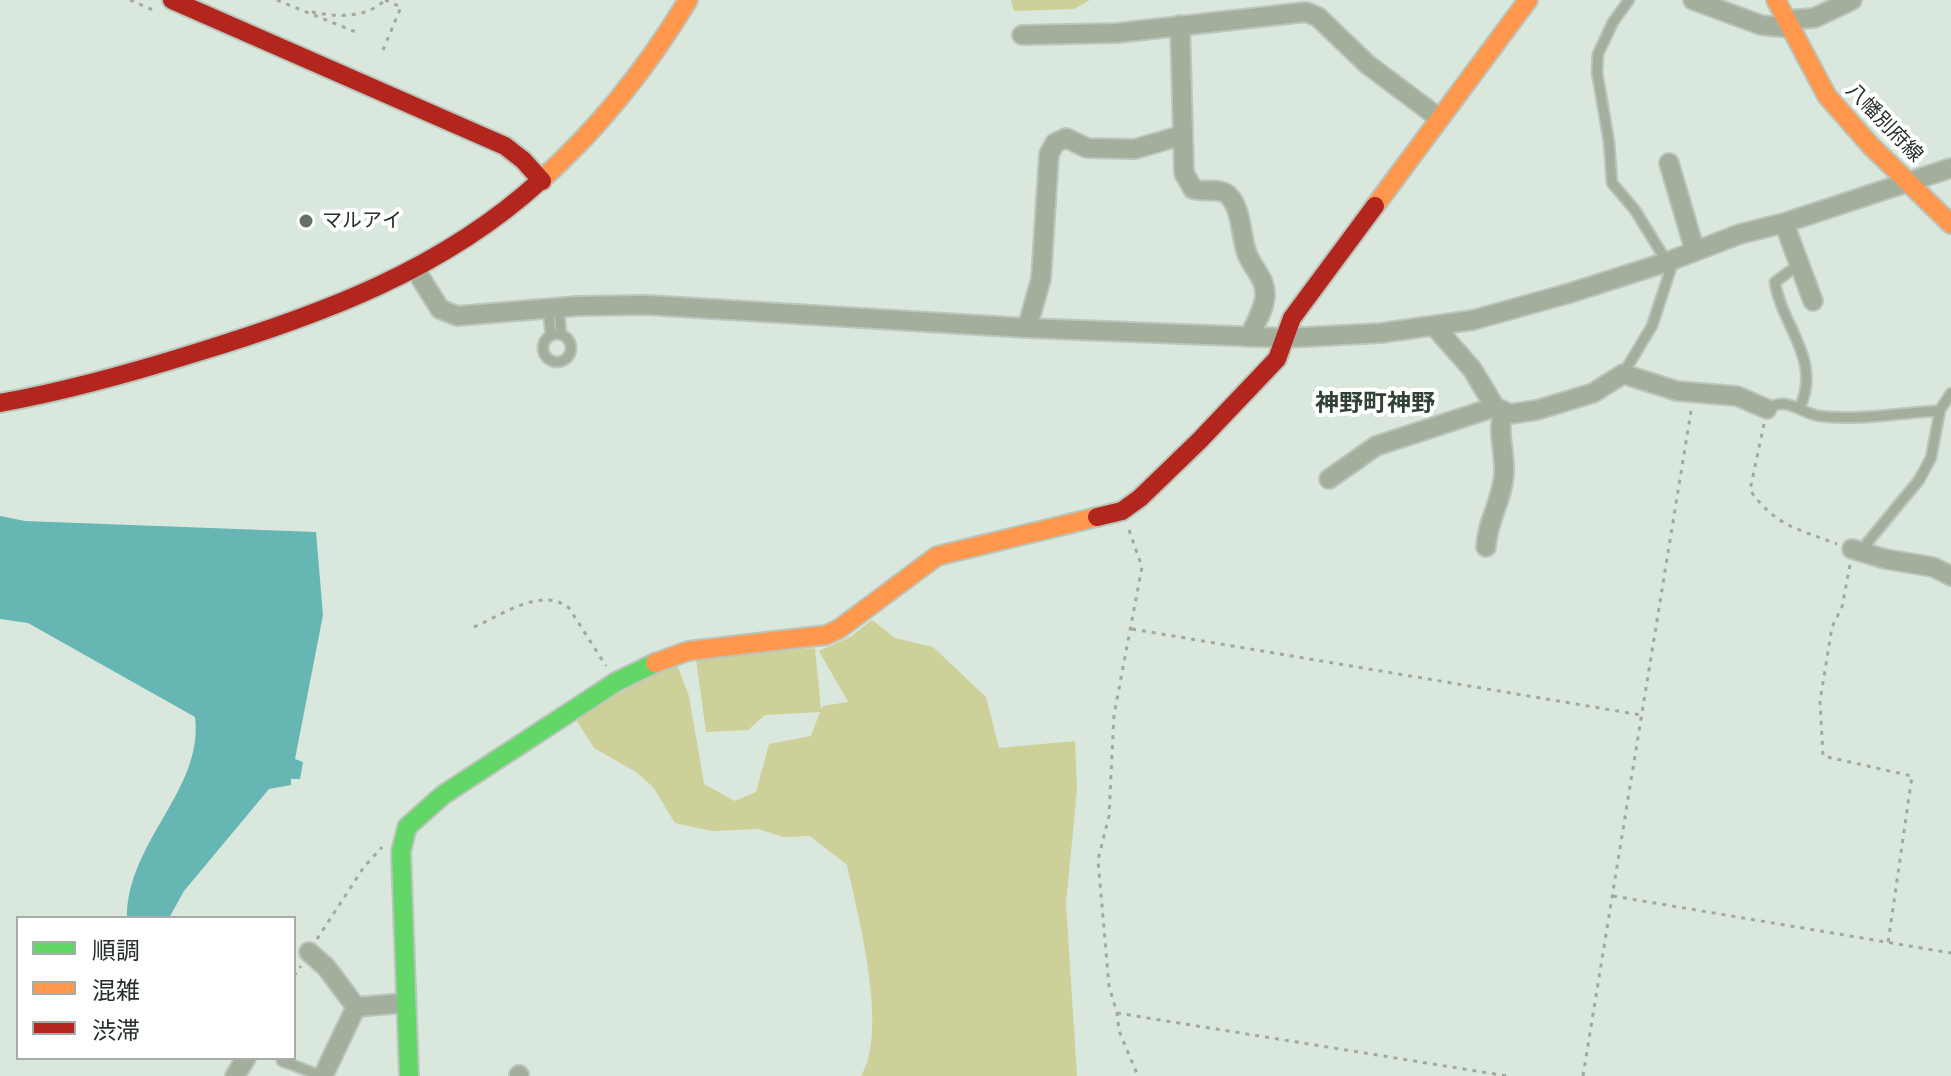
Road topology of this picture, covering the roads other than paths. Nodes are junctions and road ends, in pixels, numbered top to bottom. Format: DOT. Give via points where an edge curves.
graph roads {
  1 [pos="172,0"];
  2 [pos="688,0"];
  3 [pos="1528,0"];
  4 [pos="1629,0"];
  5 [pos="1693,0"];
  6 [pos="1776,0"];
  7 [pos="1852,0"];
  8 [pos="1788,24"];
  9 [pos="1180,25"];
  10 [pos="1022,35"];
  11 [pos="1439,118"];
  12 [pos="1183,135"];
  13 [pos="1669,163"];
  14 [pos="1951,168"];
  15 [pos="542,181"];
  16 [pos="1909,182"];
  17 [pos="1784,223"];
  18 [pos="1951,224"];
  19 [pos="1695,251"];
  20 [pos="1667,262"];
  21 [pos="1801,263"];
  22 [pos="415,269"];
  23 [pos="1813,301"];
  24 [pos="554,308"];
  25 [pos="1435,327"];
  26 [pos="1027,328"];
  27 [pos="556,335"];
  28 [pos="1249,337"];
  29 [pos="1286,338"];
  30 [pos="1623,374"];
  31 [pos="1951,393"];
  32 [pos="0,403"];
  33 [pos="1800,407"];
  34 [pos="1499,409"];
  35 [pos="1767,409"];
  36 [pos="1940,410"];
  37 [pos="1329,479"];
  38 [pos="1486,547"];
  39 [pos="1858,550"];
  40 [pos="1951,576"];
  41 [pos="309,952"];
  42 [pos="405,1003"];
  43 [pos="356,1007"];
  44 [pos="282,1061"];
  45 [pos="322,1076"];
  46 [pos="409,1076"];
  1 -- 15 [label="street" via="505,146"];
  2 -- 15 [label="street" via="605,117"];
  3 -- 11 [label="street"];
  4 -- 20 [label="lane" via="1598,54 1612,183"];
  5 -- 8 [label="street" via="1761,25"];
  6 -- 8 [label="street, 八幡別府線"];
  7 -- 8 [label="street"];
  8 -- 16 [label="street, 八幡別府線" via="1827,96"];
  9 -- 10 [label="street" via="1117,33 1047,25"];
  9 -- 11 [label="street" via="1306,12"];
  9 -- 12 [label="street"];
  11 -- 29 [label="street" via="1292,318"];
  12 -- 26 [label="street" via="1135,149 1087,148 1066,138 1055,143 1049,154 1041,279"];
  12 -- 28 [label="street" via="1187,182 1205,193 1228,194 1246,253 1262,279 1265,297"];
  13 -- 19 [label="street"];
  14 -- 16 [label="street"];
  15 -- 22 [label="street"];
  16 -- 17 [label="street"];
  16 -- 18 [label="street, 八幡別府線"];
  17 -- 19 [label="street"];
  17 -- 21 [label="street"];
  19 -- 20 [label="street"];
  20 -- 25 [label="street"];
  20 -- 30 [label="lane" via="1672,265 1652,326"];
  21 -- 23 [label="street"];
  21 -- 33 [label="lane" via="1775,282 1803,353"];
  22 -- 24 [label="street" via="440,309 457,316"];
  22 -- 32 [label="street" via="267,331 47,395"];
  24 -- 26 [label="street" via="647,305"];
  24 -- 27 [label="lane"];
  25 -- 29 [label="street"];
  25 -- 34 [label="street"];
  26 -- 28 [label="street"];
  27 -- 27 [label="lane" via="539,350 553,362 564,361 570,342"];
  28 -- 29 [label="street"];
  29 -- 42 [label="street" via="1277,359 1190,450 1122,511 937,556 826,635 688,651 664,659 616,682 443,795 407,827 401,852"];
  30 -- 34 [label="street" via="1593,393 1551,406 1510,414"];
  30 -- 35 [label="street" via="1677,391 1737,396"];
  31 -- 36 [label="lane"];
  33 -- 35 [label="lane"];
  33 -- 36 [label="lane" via="1818,416"];
  34 -- 37 [label="street" via="1376,446"];
  34 -- 38 [label="street" via="1504,473"];
  36 -- 39 [label="lane" via="1931,458 1919,480"];
  39 -- 40 [label="street"];
  41 -- 43 [label="street"];
  42 -- 43 [label="street"];
  42 -- 46 [label="street"];
  43 -- 45 [label="street"];
  44 -- 45 [label="lane"];
}
